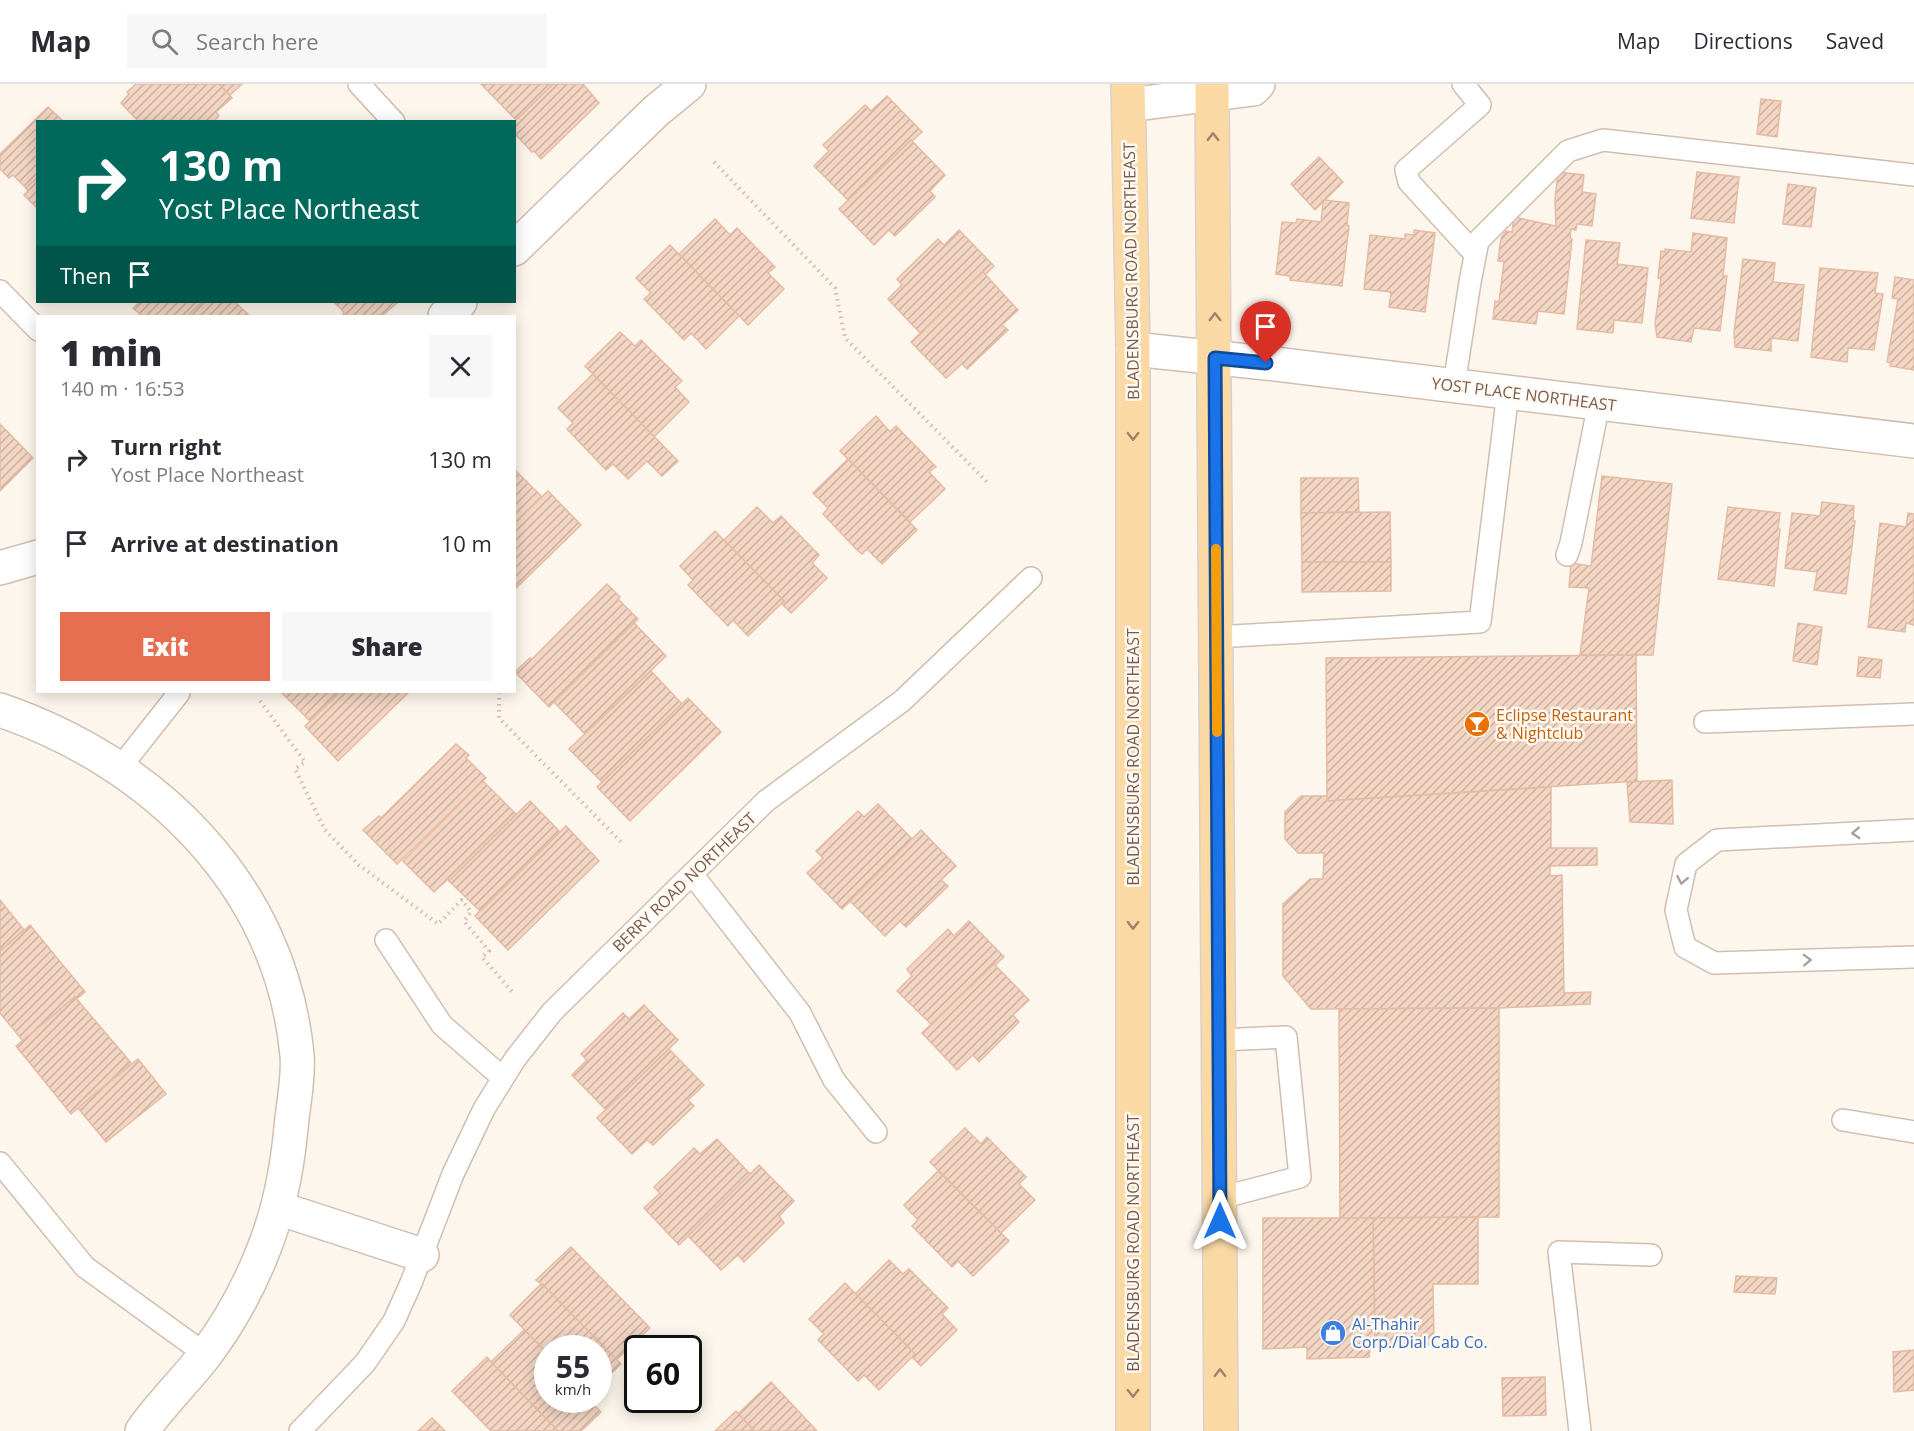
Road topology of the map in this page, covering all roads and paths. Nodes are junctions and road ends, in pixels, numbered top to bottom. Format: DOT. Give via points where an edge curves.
graph roads {
  1 [pos="359,84"];
  2 [pos="689,84"];
  3 [pos="1258,84"];
  4 [pos="1463,84"];
  5 [pos="1212,89"];
  6 [pos="1128,94"];
  7 [pos="392,120"];
  8 [pos="714,162"];
  9 [pos="1914,175"];
  10 [pos="516,247"];
  11 [pos="1475,254"];
  12 [pos="0,291"];
  13 [pos="459,303"];
  14 [pos="446,315"];
  15 [pos="36,328"];
  16 [pos="1133,349"];
  17 [pos="1215,358"];
  18 [pos="1454,385"];
  19 [pos="1508,392"];
  20 [pos="1599,403"];
  21 [pos="1914,441"];
  22 [pos="989,484"];
  23 [pos="1567,555"];
  24 [pos="36,558"];
  25 [pos="0,568"];
  26 [pos="1031,578"];
  27 [pos="1216,637"];
  28 [pos="178,693"];
  29 [pos="499,693"];
  30 [pos="260,701"];
  31 [pos="0,710"];
  32 [pos="1914,714"];
  33 [pos="1705,722"];
  34 [pos="119,769"];
  35 [pos="1914,830"];
  36 [pos="622,843"];
  37 [pos="692,874"];
  38 [pos="386,940"];
  39 [pos="1914,957"];
  40 [pos="514,994"];
  41 [pos="1219,1040"];
  42 [pos="503,1078"];
  43 [pos="1843,1120"];
  44 [pos="876,1132"];
  45 [pos="1914,1132"];
  46 [pos="0,1163"];
  47 [pos="1220,1197"];
  48 [pos="278,1208"];
  49 [pos="1651,1254"];
  50 [pos="422,1255"];
  51 [pos="205,1354"];
  52 [pos="142,1431"];
  53 [pos="300,1431"];
  54 [pos="1133,1431"];
  55 [pos="1221,1431"];
  56 [pos="1580,1431"];
  1 -- 7 [label="lane"];
  2 -- 10 [label="street"];
  3 -- 5 [label="street" via="1253,89"];
  4 -- 11 [label="lane" via="1480,105 1406,170 1409,182"];
  5 -- 6 [label="street"];
  17 -- 5 [label="main road, one-way"];
  6 -- 16 [label="main road, BLADENSBURG ROAD NORTHEAST"];
  8 -- 22 [label="path" via="835,288 845,338"];
  9 -- 11 [label="lane" via="1603,140 1568,151 1478,241"];
  11 -- 18 [label="lane"];
  12 -- 15 [label="lane"];
  13 -- 14 [label="street"];
  16 -- 17 [label="street, YOST PLACE NORTHEAST"];
  16 -- 54 [label="main road, BLADENSBURG ROAD NORTHEAST, one-way"];
  17 -- 18 [label="street, YOST PLACE NORTHEAST"];
  17 -- 27 [label="main road"];
  18 -- 19 [label="street, YOST PLACE NORTHEAST"];
  19 -- 20 [label="street, YOST PLACE NORTHEAST"];
  19 -- 27 [label="lane" via="1480,622"];
  20 -- 21 [label="street, YOST PLACE NORTHEAST"];
  20 -- 23 [label="lane"];
  24 -- 25 [label="street"];
  26 -- 37 [label="lane, BERRY ROAD NORTHEAST" via="921,685 766,801"];
  27 -- 41 [label="main road"];
  28 -- 34 [label="lane"];
  29 -- 36 [label="path" via="499,718"];
  30 -- 40 [label="path" via="305,762 295,769 325,830 359,865 438,924 462,900 471,912 464,921 489,951 482,957"];
  31 -- 34 [label="street" via="68,738"];
  32 -- 33 [label="lane"];
  34 -- 48 [label="street" via="186,821 205,842 240,892 268,945 288,1005 297,1058 289,1148"];
  35 -- 39 [label="lane, one-way" via="1717,840 1686,864 1676,910 1685,947 1714,963"];
  37 -- 42 [label="lane, BERRY ROAD NORTHEAST" via="552,1012"];
  37 -- 44 [label="lane" via="800,1013 834,1080"];
  38 -- 42 [label="lane" via="442,1025"];
  41 -- 47 [label="main road"];
  41 -- 47 [label="lane" via="1286,1036 1300,1176"];
  42 -- 50 [label="lane, BERRY ROAD NORTHEAST" via="453,1174"];
  43 -- 45 [label="lane"];
  46 -- 51 [label="lane" via="84,1267"];
  55 -- 47 [label="main road, one-way"];
  48 -- 50 [label="street"];
  48 -- 51 [label="street" via="247,1286"];
  49 -- 56 [label="lane" via="1559,1252"];
  50 -- 53 [label="lane, BERRY ROAD NORTHEAST" via="394,1321 380,1342"];
  51 -- 52 [label="street"];
}
